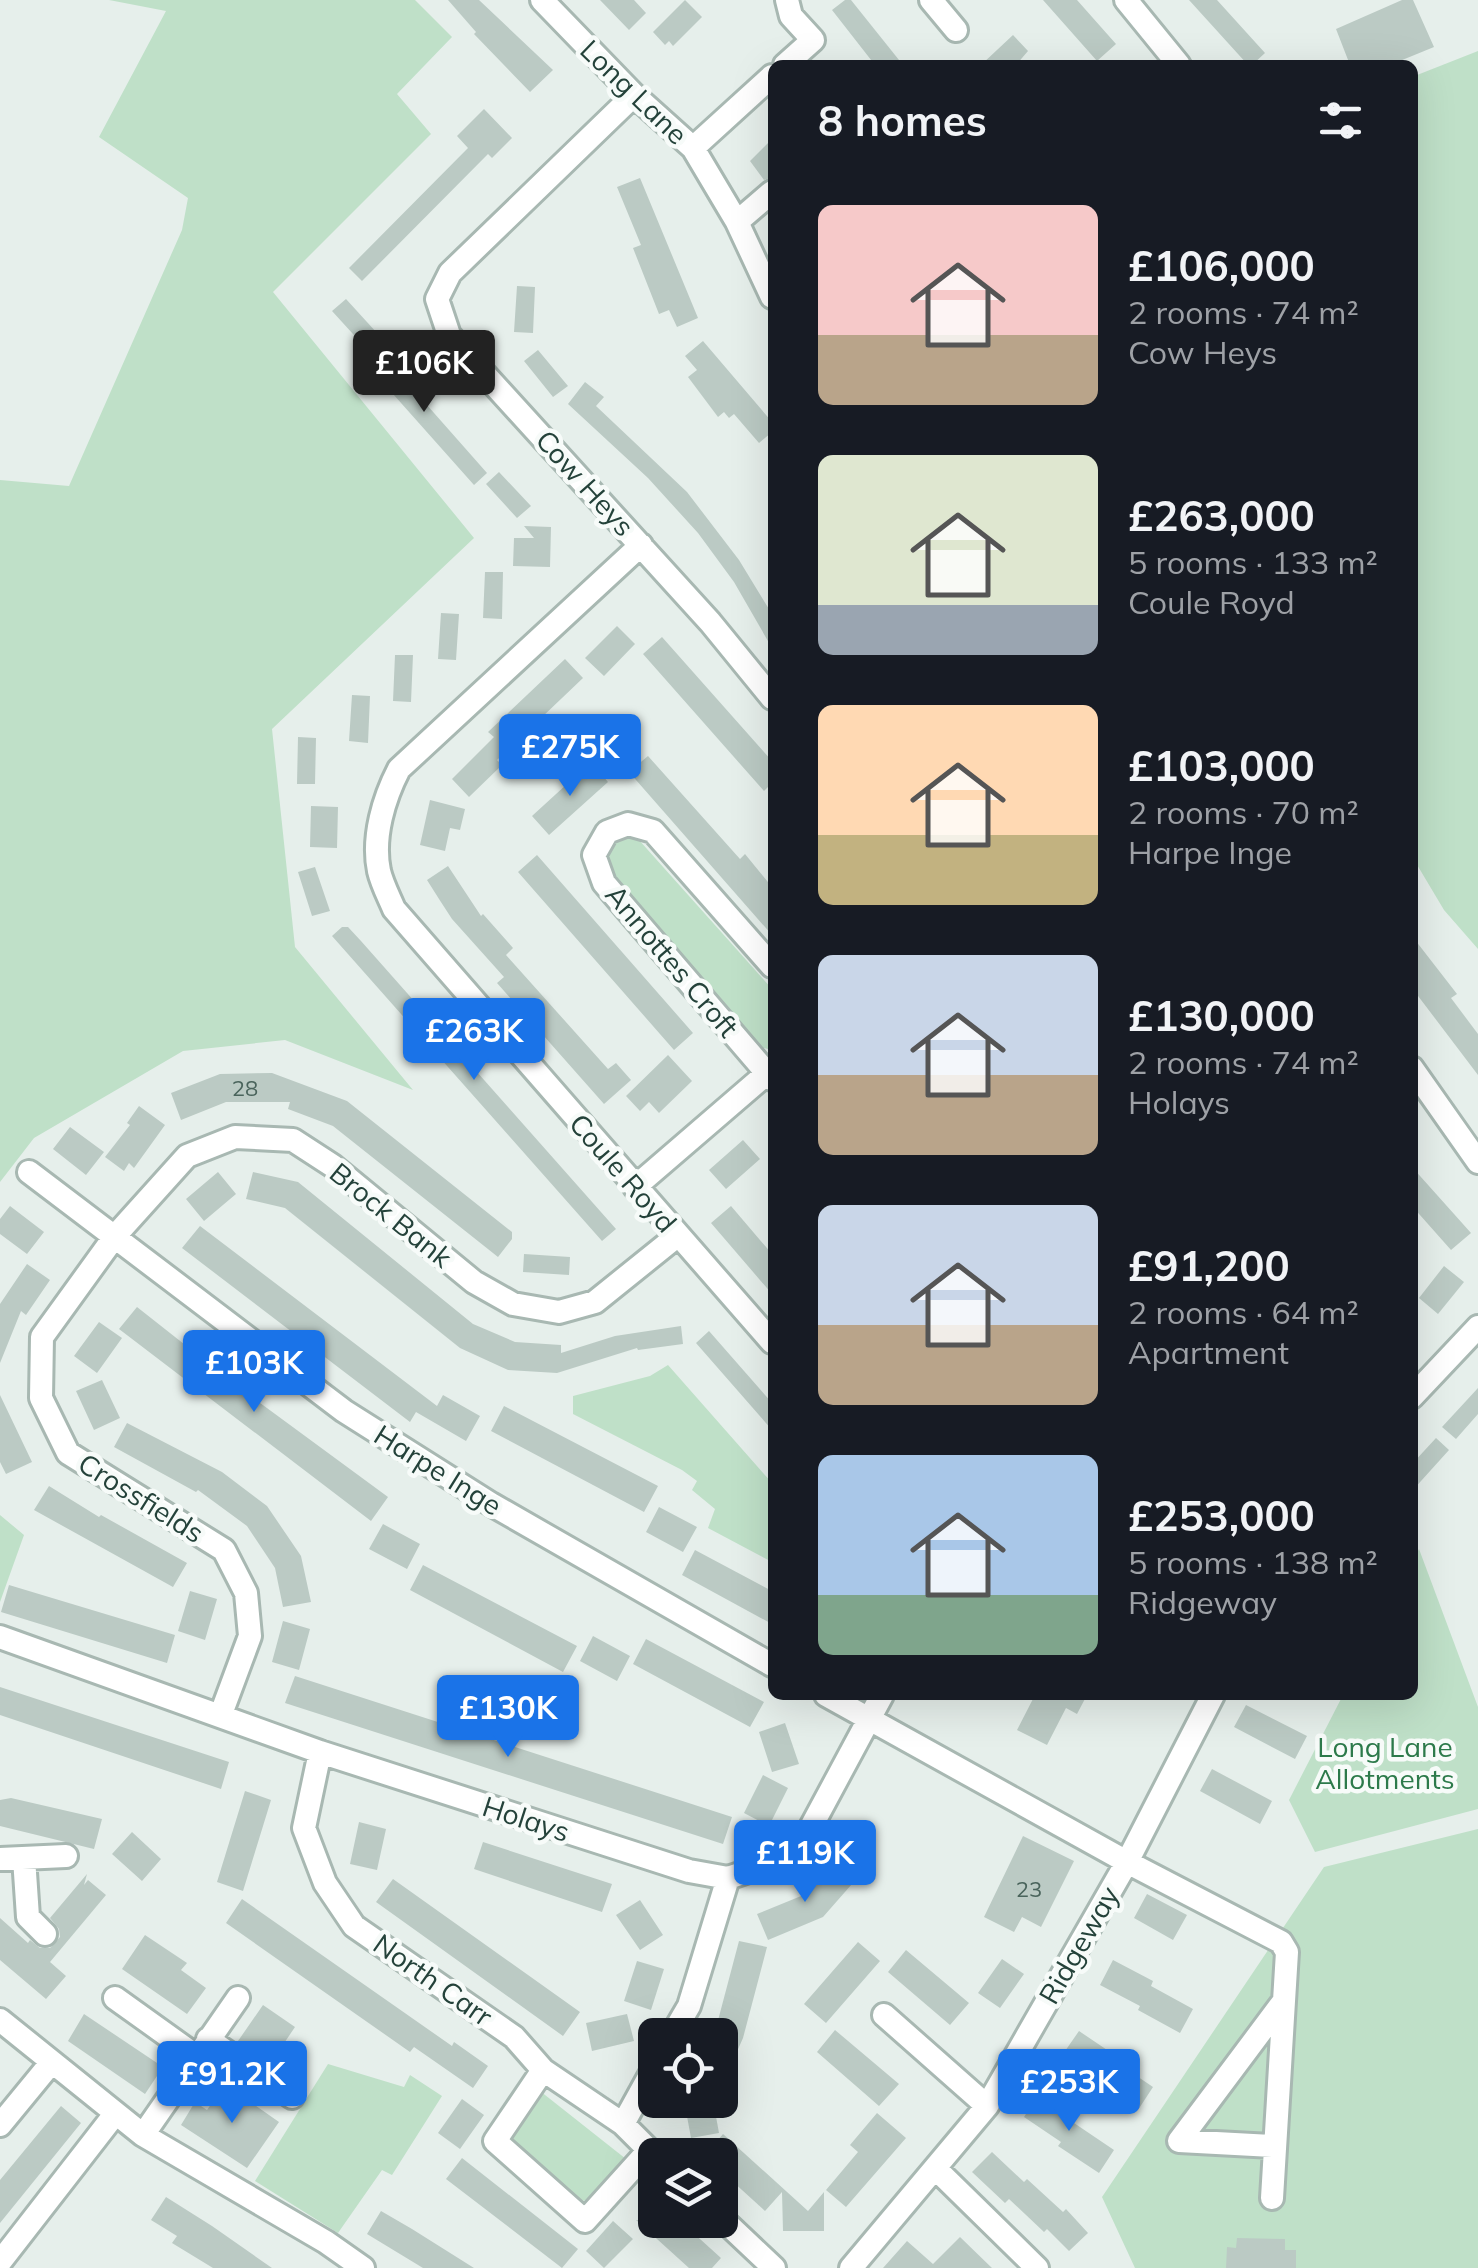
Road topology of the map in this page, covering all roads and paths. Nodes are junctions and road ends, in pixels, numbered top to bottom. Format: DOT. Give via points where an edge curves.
graph roads {
  1 [pos="542,0"];
  2 [pos="787,0"];
  3 [pos="932,0"];
  4 [pos="1133,2"];
  5 [pos="956,30"];
  6 [pos="791,60"];
  7 [pos="1175,60"];
  8 [pos="768,80"];
  9 [pos="634,94"];
  10 [pos="692,148"];
  11 [pos="768,195"];
  12 [pos="737,222"];
  13 [pos="768,288"];
  14 [pos="641,545"];
  15 [pos="768,693"];
  16 [pos="768,962"];
  17 [pos="768,1070"];
  18 [pos="768,1075"];
  19 [pos="1418,1077"];
  20 [pos="1478,1162"];
  21 [pos="29,1172"];
  22 [pos="635,1186"];
  23 [pos="115,1236"];
  24 [pos="677,1236"];
  25 [pos="1478,1327"];
  26 [pos="768,1338"];
  27 [pos="1418,1391"];
  28 [pos="0,1637"];
  29 [pos="768,1663"];
  30 [pos="835,1700"];
  31 [pos="880,1700"];
  32 [pos="1210,1700"];
  33 [pos="221,1714"];
  34 [pos="870,1720"];
  35 [pos="320,1752"];
  36 [pos="66,1856"];
  37 [pos="12,1859"];
  38 [pos="1127,1862"];
  39 [pos="728,1878"];
  40 [pos="46,1934"];
  41 [pos="115,1998"];
  42 [pos="238,1998"];
  43 [pos="1283,2002"];
  44 [pos="884,2015"];
  45 [pos="682,2018"];
  46 [pos="0,2020"];
  47 [pos="202,2047"];
  48 [pos="51,2064"];
  49 [pos="543,2070"];
  50 [pos="292,2097"];
  51 [pos="638,2097"];
  52 [pos="987,2106"];
  53 [pos="115,2114"];
  54 [pos="623,2124"];
  55 [pos="0,2125"];
  56 [pos="143,2134"];
  57 [pos="638,2139"];
  58 [pos="1274,2146"];
  59 [pos="638,2167"];
  60 [pos="936,2168"];
  61 [pos="1272,2198"];
  62 [pos="738,2234"];
  63 [pos="0,2262"];
  64 [pos="363,2268"];
  65 [pos="774,2268"];
  66 [pos="852,2268"];
  67 [pos="1037,2268"];
  1 -- 9 [label="street, Long Lane"];
  2 -- 6 [label="street" via="791,16 813,40"];
  3 -- 5 [label="street"];
  4 -- 7 [label="street"];
  8 -- 10 [label="street"];
  9 -- 10 [label="street, Long Lane"];
  9 -- 14 [label="street, Cow Heys" via="450,273 437,298 449,335"];
  10 -- 12 [label="street, Long Lane"];
  11 -- 12 [label="street"];
  12 -- 13 [label="street, Long Lane"];
  14 -- 15 [label="street, Cow Heys"];
  14 -- 22 [label="street, Coule Royd" via="399,769 385,796 378,869 394,909"];
  16 -- 17 [label="street, Annottes Croft" via="652,832 628,824 607,832 594,855 604,883"];
  18 -- 22 [label="street"];
  19 -- 20 [label="street"];
  21 -- 23 [label="street, Harpe Inge"];
  22 -- 24 [label="street, Coule Royd"];
  23 -- 24 [label="street, Brock Bank" via="187,1156 234,1137 293,1140 474,1282 513,1304 559,1312 595,1302"];
  23 -- 29 [label="street, Harpe Inge" via="344,1410 491,1504"];
  23 -- 33 [label="street, Crossfields" via="42,1337 41,1398 68,1454 224,1550 246,1593 250,1636"];
  24 -- 26 [label="street, Coule Royd"];
  25 -- 27 [label="street"];
  28 -- 33 [label="street, Holays"];
  30 -- 34 [label="street"];
  31 -- 34 [label="street"];
  32 -- 38 [label="street, Ridgeway"];
  33 -- 35 [label="street, Holays"];
  34 -- 38 [label="street"];
  34 -- 39 [label="street" via="796,1855"];
  35 -- 39 [label="street, Holays"];
  35 -- 49 [label="street, North Carr" via="304,1828 325,1883 354,1926 514,2038"];
  36 -- 37 [label="street"];
  37 -- 40 [label="street" via="28,1916"];
  38 -- 43 [label="street, Ridgeway" via="1281,1942 1287,1952"];
  38 -- 52 [label="street, Ridgeway"];
  39 -- 45 [label="street"];
  41 -- 47 [label="street"];
  42 -- 47 [label="street"];
  43 -- 58 [label="street"];
  43 -- 58 [label="street" via="1179,2141"];
  44 -- 52 [label="street"];
  46 -- 48 [label="street"];
  47 -- 50 [label="street"];
  47 -- 56 [label="street"];
  48 -- 53 [label="street"];
  48 -- 55 [label="street"];
  49 -- 54 [label="street, North Carr"];
  49 -- 59 [label="street" via="495,2140 585,2221"];
  51 -- 54 [label="street"];
  52 -- 60 [label="street, Ridgeway"];
  53 -- 56 [label="street"];
  53 -- 63 [label="street"];
  54 -- 57 [label="street, North Carr"];
  56 -- 64 [label="street"];
  58 -- 61 [label="street"];
  60 -- 66 [label="street, Ridgeway"];
  60 -- 67 [label="street"];
  62 -- 65 [label="street"];
}
